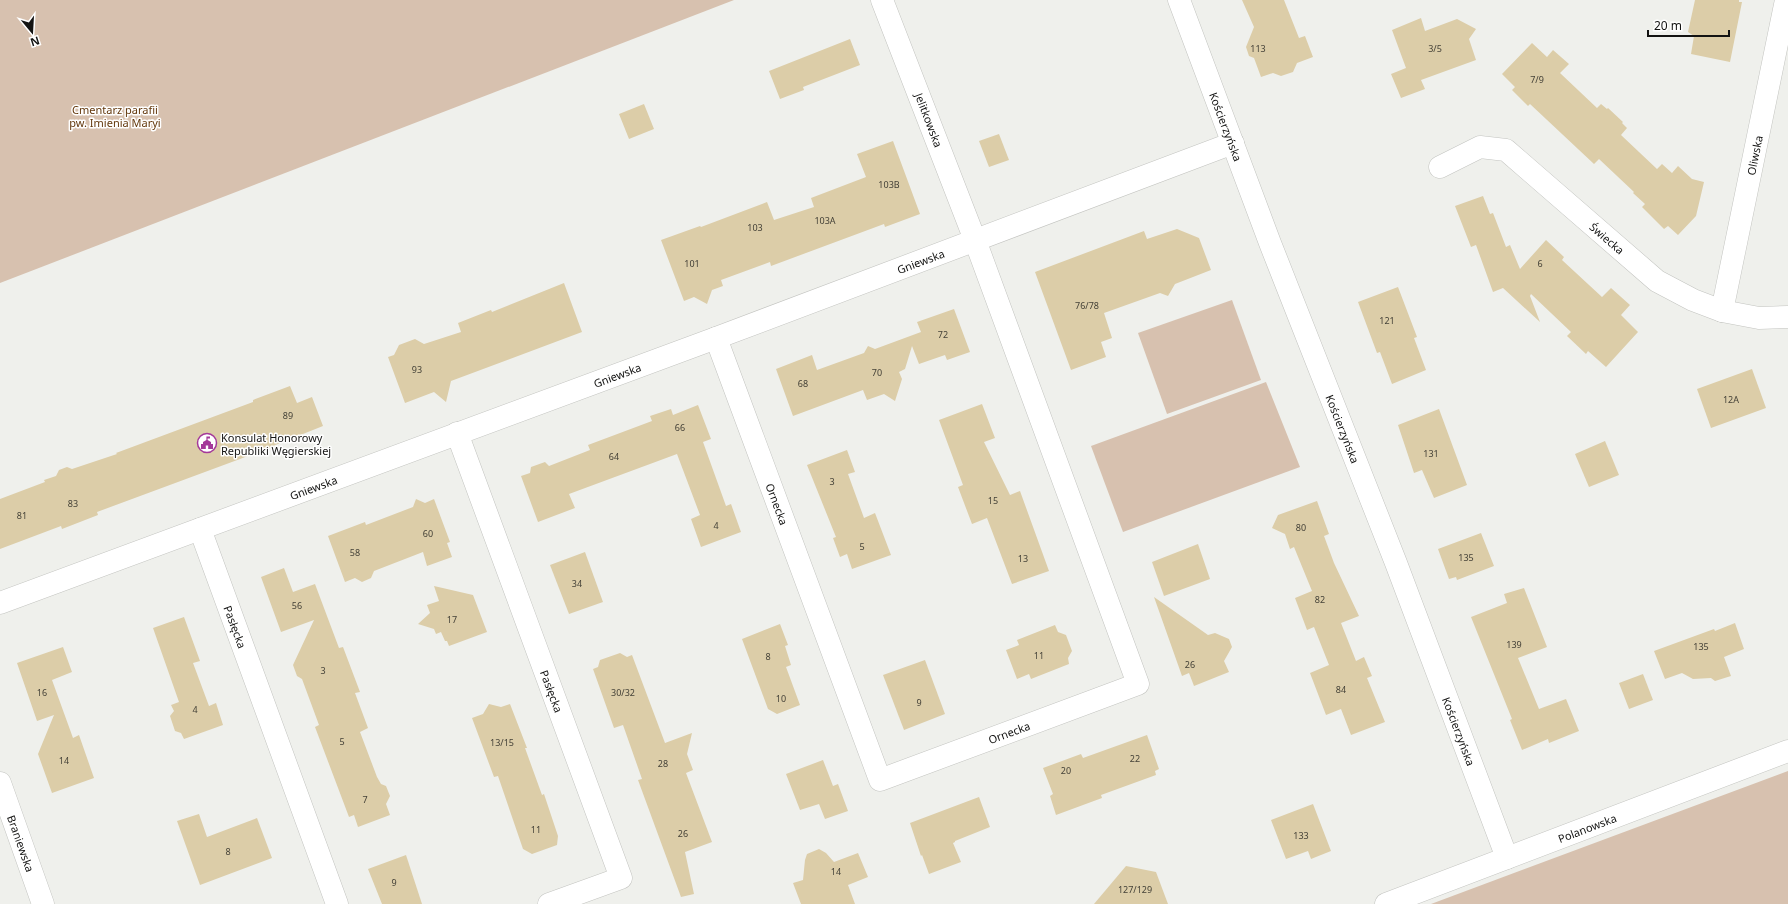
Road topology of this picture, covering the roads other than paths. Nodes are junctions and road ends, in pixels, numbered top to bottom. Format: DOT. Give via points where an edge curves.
graph roads {
  1 [pos="882,0"];
  2 [pos="1179,0"];
  3 [pos="1786,0"];
  4 [pos="1233,143"];
  5 [pos="1440,167"];
  6 [pos="975,240"];
  7 [pos="1722,311"];
  8 [pos="1788,317"];
  9 [pos="716,338"];
  10 [pos="457,433"];
  11 [pos="200,529"];
  12 [pos="0,603"];
  13 [pos="1788,751"];
  14 [pos="0,783"];
  15 [pos="1506,858"];
  16 [pos="44,904"];
  17 [pos="337,904"];
  18 [pos="549,904"];
  19 [pos="1386,904"];
  1 -- 6 [label="street, Jelitkowska"];
  2 -- 4 [label="street, Kościerzyńska"];
  3 -- 7 [label="street, Oliwska"];
  4 -- 6 [label="street, Gniewska"];
  4 -- 15 [label="street, Kościerzyńska" via="1396,563"];
  5 -- 7 [label="street, Świecka" via="1480,147 1506,150 1657,282"];
  6 -- 9 [label="street, Gniewska"];
  6 -- 9 [label="street, Ornecka" via="1138,684 880,780"];
  7 -- 8 [label="street, Świecka" via="1759,318"];
  9 -- 10 [label="street, Gniewska"];
  10 -- 11 [label="street, Gniewska"];
  10 -- 18 [label="street, Pasłęcka" via="621,878"];
  11 -- 12 [label="street, Gniewska"];
  11 -- 17 [label="street, Pasłęcka"];
  13 -- 15 [label="street, Polanowska"];
  14 -- 16 [label="street, Braniewska"];
  15 -- 19 [label="street, Polanowska"];
}
